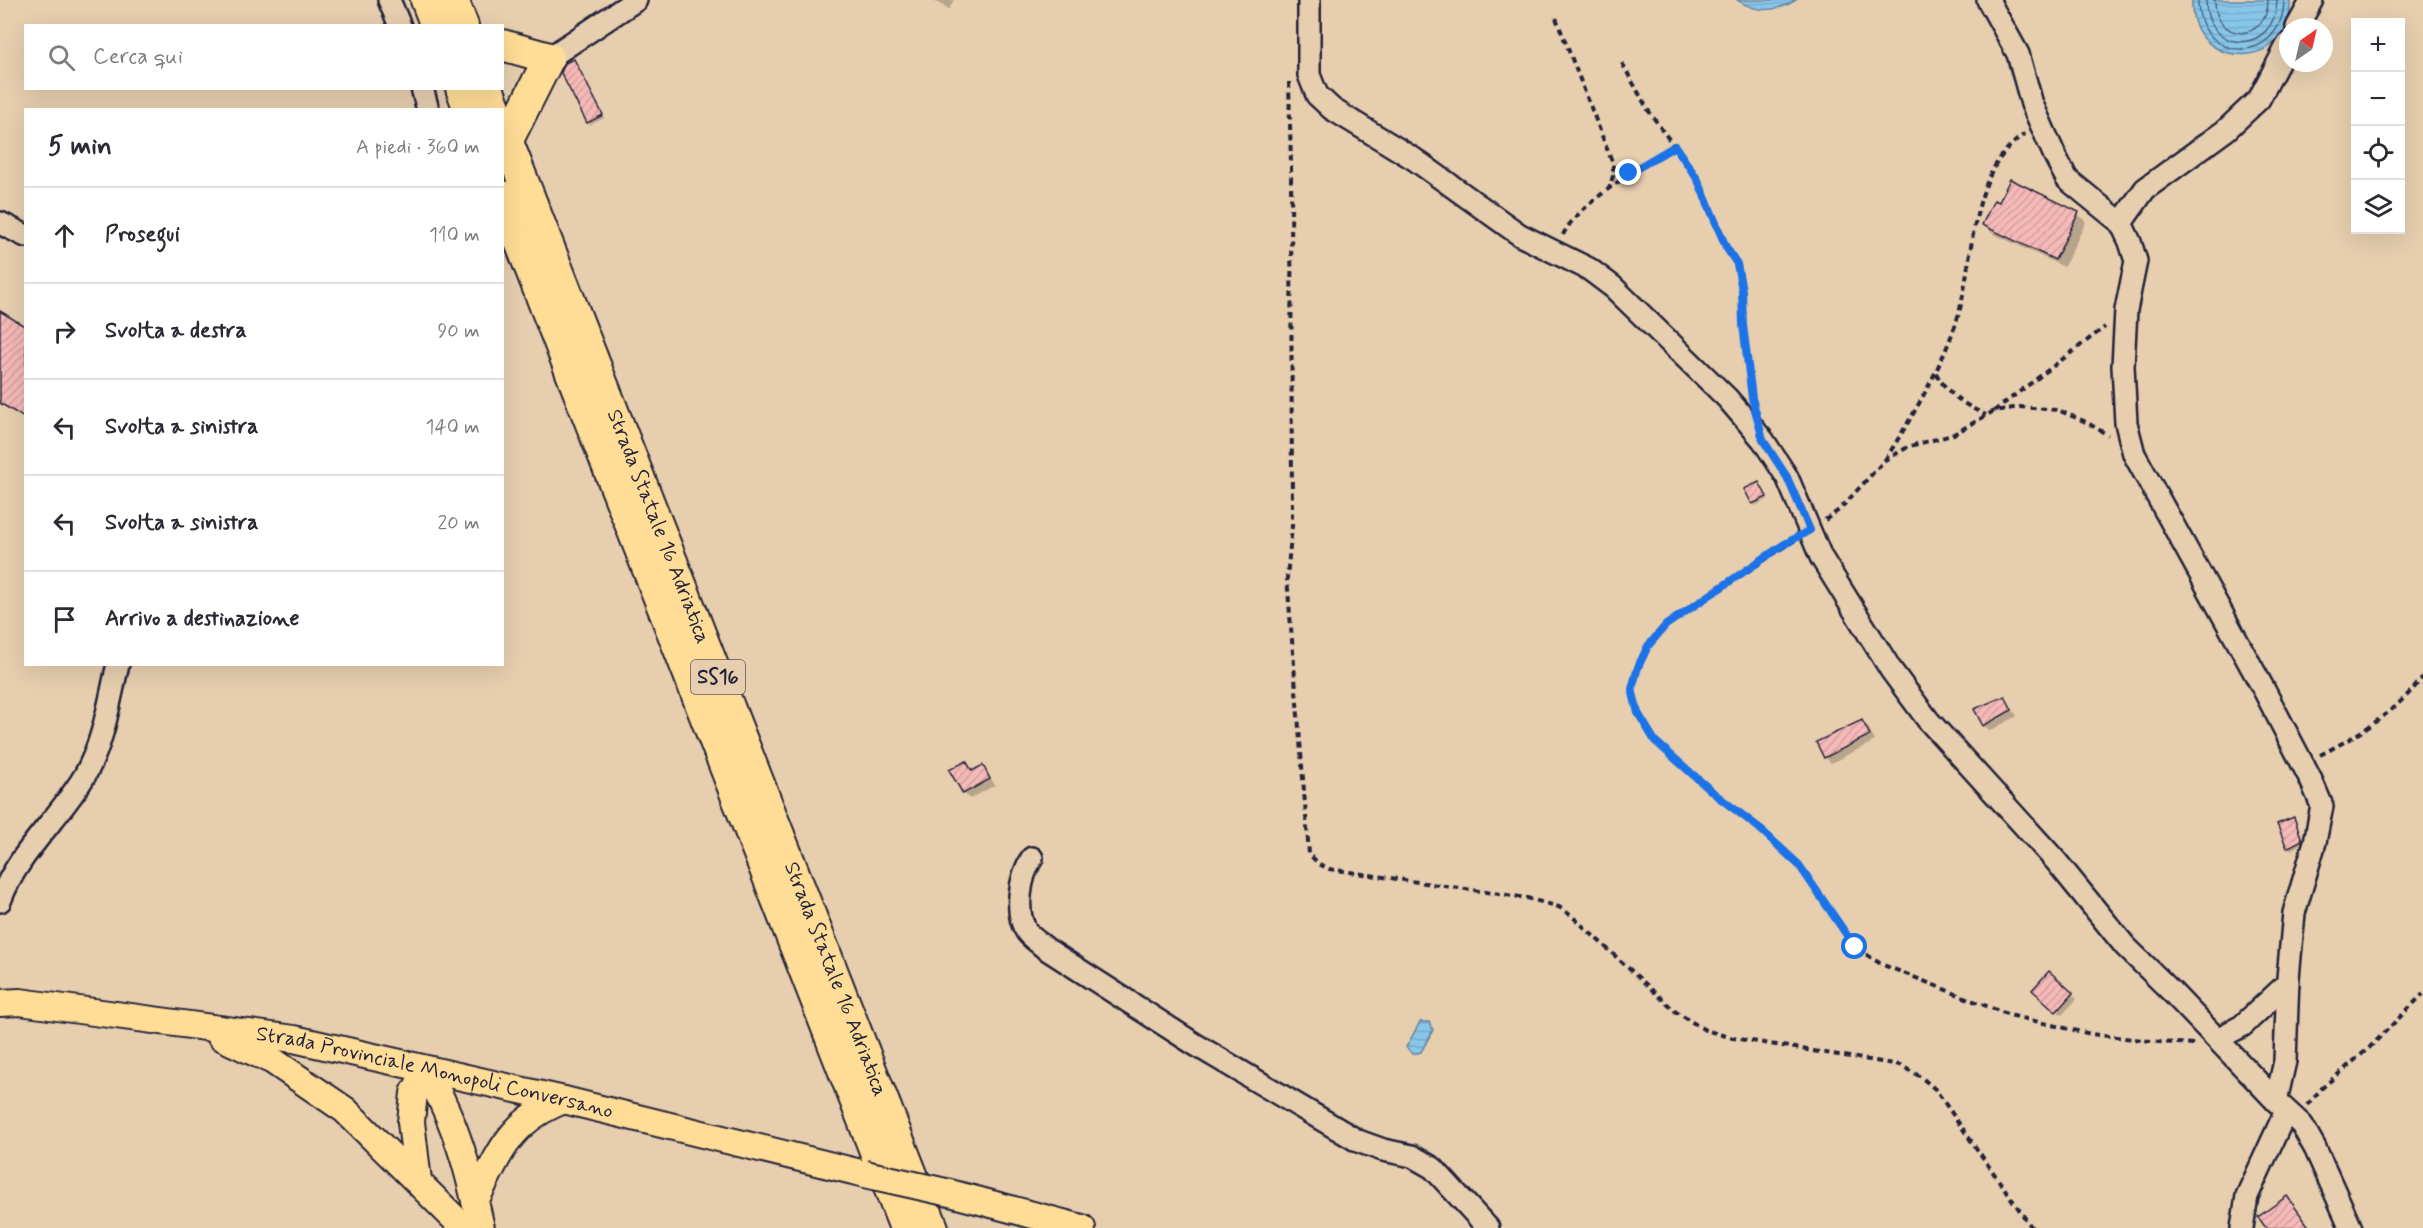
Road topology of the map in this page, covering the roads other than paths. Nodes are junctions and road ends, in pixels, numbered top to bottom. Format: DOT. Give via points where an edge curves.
graph roads {
  1 [pos="389,0"];
  2 [pos="426,0"];
  3 [pos="453,0"];
  4 [pos="636,0"];
  5 [pos="1309,0"];
  6 [pos="1988,0"];
  7 [pos="2312,0"];
  8 [pos="2302,18"];
  9 [pos="399,24"];
  10 [pos="435,24"];
  11 [pos="462,24"];
  12 [pos="504,46"];
  13 [pos="549,58"];
  14 [pos="2279,61"];
  15 [pos="423,90"];
  16 [pos="462,90"];
  17 [pos="489,90"];
  18 [pos="427,108"];
  19 [pos="468,108"];
  20 [pos="495,108"];
  21 [pos="505,134"];
  22 [pos="504,201"];
  23 [pos="0,223"];
  24 [pos="2121,223"];
  25 [pos="24,235"];
  26 [pos="118,666"];
  27 [pos="1032,858"];
  28 [pos="0,901"];
  29 [pos="2288,983"];
  30 [pos="0,1003"];
  31 [pos="193,1025"];
  32 [pos="2223,1046"];
  33 [pos="426,1071"];
  34 [pos="564,1101"];
  35 [pos="2285,1110"];
  36 [pos="418,1181"];
  37 [pos="475,1201"];
  38 [pos="464,1228"];
  39 [pos="481,1228"];
  40 [pos="905,1228"];
  41 [pos="933,1228"];
  42 [pos="1082,1228"];
  43 [pos="1488,1228"];
  44 [pos="2242,1228"];
  45 [pos="2351,1228"];
  1 -- 9 [label="street"];
  2 -- 10 [label="highway"];
  3 -- 11 [label="highway"];
  4 -- 13 [label="street"];
  5 -- 32 [label="street" via="1309,75 1317,95 1332,109 1414,159 1520,235 1589,269 1613,287 1727,398 1763,440 1787,477 1821,557 1891,670 1928,720 2056,861 2125,946"];
  6 -- 24 [label="street" via="2018,54 2032,104 2067,179"];
  7 -- 8 [label="street"];
  12 -- 13 [label="highway"];
  13 -- 21 [label="highway"];
  14 -- 24 [label="street" via="2259,99 2226,130 2145,189"];
  15 -- 18 [label="street"];
  16 -- 19 [label="highway"];
  17 -- 20 [label="highway"];
  21 -- 41 [label="highway, Strada Statale 16 Adriatica / SS16"];
  22 -- 40 [label="highway, Strada Statale 16 Adriatica / SS16"];
  23 -- 25 [label="street"];
  24 -- 29 [label="street" via="2136,261 2126,306 2123,366 2126,423 2134,454 2262,686 2322,806 2294,913"];
  26 -- 28 [label="street" via="100,744 84,776 24,857"];
  27 -- 43 [label="street" via="1024,870 1019,904 1027,931 1045,948 1196,1045 1358,1141 1412,1156 1433,1168"];
  29 -- 32 [label="street"];
  29 -- 35 [label="street"];
  30 -- 31 [label="main road, Strada Provinciale Monopoli Conversano" via="20,1002"];
  31 -- 33 [label="main road, Strada Provinciale Monopoli Conversano" via="294,1039"];
  31 -- 36 [label="main road" via="273,1061 318,1091 345,1110"];
  32 -- 35 [label="street"];
  33 -- 34 [label="main road, Strada Provinciale Monopoli Conversano"];
  33 -- 36 [label="main road" via="414,1093 411,1122"];
  33 -- 37 [label="main road" via="443,1099"];
  34 -- 37 [label="main road" via="541,1109 503,1145"];
  34 -- 42 [label="main road, Strada Provinciale Monopoli Conversano, bridge"];
  35 -- 44 [label="street" via="2247,1196"];
  35 -- 45 [label="street" via="2302,1125 2316,1148"];
  36 -- 38 [label="main road"];
  37 -- 39 [label="main road"];
}
